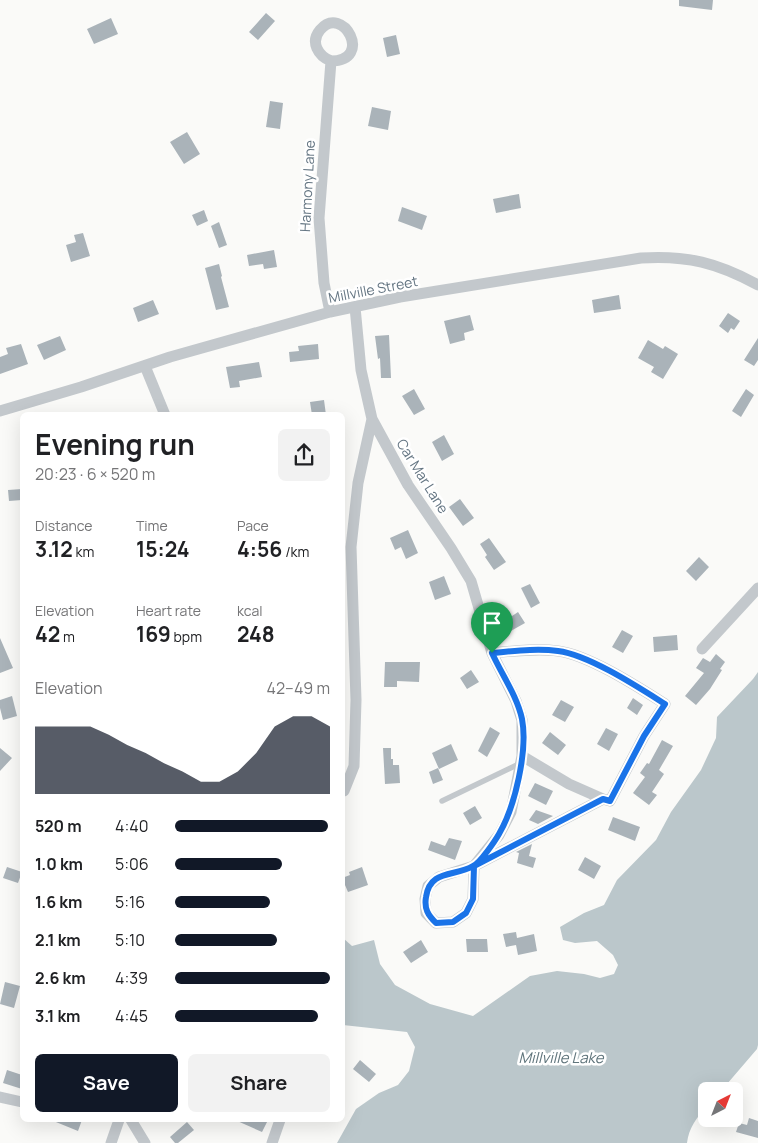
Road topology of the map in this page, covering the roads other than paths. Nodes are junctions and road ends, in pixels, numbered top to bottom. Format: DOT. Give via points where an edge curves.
graph roads {
  1 [pos="331,61"];
  2 [pos="758,285"];
  3 [pos="355,307"];
  4 [pos="330,312"];
  5 [pos="145,366"];
  6 [pos="0,411"];
  7 [pos="164,412"];
  8 [pos="372,419"];
  9 [pos="758,588"];
  10 [pos="702,648"];
  11 [pos="492,653"];
  12 [pos="522,759"];
  13 [pos="345,789"];
  14 [pos="603,799"];
  15 [pos="442,801"];
  16 [pos="474,866"];
  17 [pos="0,1097"];
  18 [pos="20,1102"];
  19 [pos="118,1122"];
  20 [pos="132,1122"];
  21 [pos="279,1122"];
  22 [pos="110,1143"];
  23 [pos="145,1143"];
  24 [pos="272,1143"];
  1 -- 4 [label="street, Harmony Lane" via="318,218"];
  2 -- 3 [label="street, Millville Street" via="703,261 641,258"];
  3 -- 4 [label="street, Millville Street"];
  3 -- 8 [label="street, Car Mar Lane" via="361,370"];
  4 -- 5 [label="street, Millville Street"];
  5 -- 6 [label="street, Millville Street"];
  5 -- 7 [label="street"];
  8 -- 11 [label="street, Car Mar Lane" via="408,485 471,581"];
  8 -- 13 [label="street" via="358,483 351,546 356,700 354,766"];
  9 -- 10 [label="street"];
  11 -- 12 [label="street, Car Mar Lane" via="516,700 522,720"];
  11 -- 14 [label="street" via="558,651 582,658 665,704 610,801"];
  12 -- 14 [label="street"];
  12 -- 15 [label="lane"];
  12 -- 16 [label="street, Car Mar Lane" via="511,812 499,835"];
  14 -- 16 [label="street"];
  16 -- 16 [label="street" via="473,899 466,913 453,922 436,923 426,913 428,886 439,877"];
  17 -- 18 [label="street"];
  19 -- 22 [label="street"];
  20 -- 23 [label="street"];
  21 -- 24 [label="street"];
}
